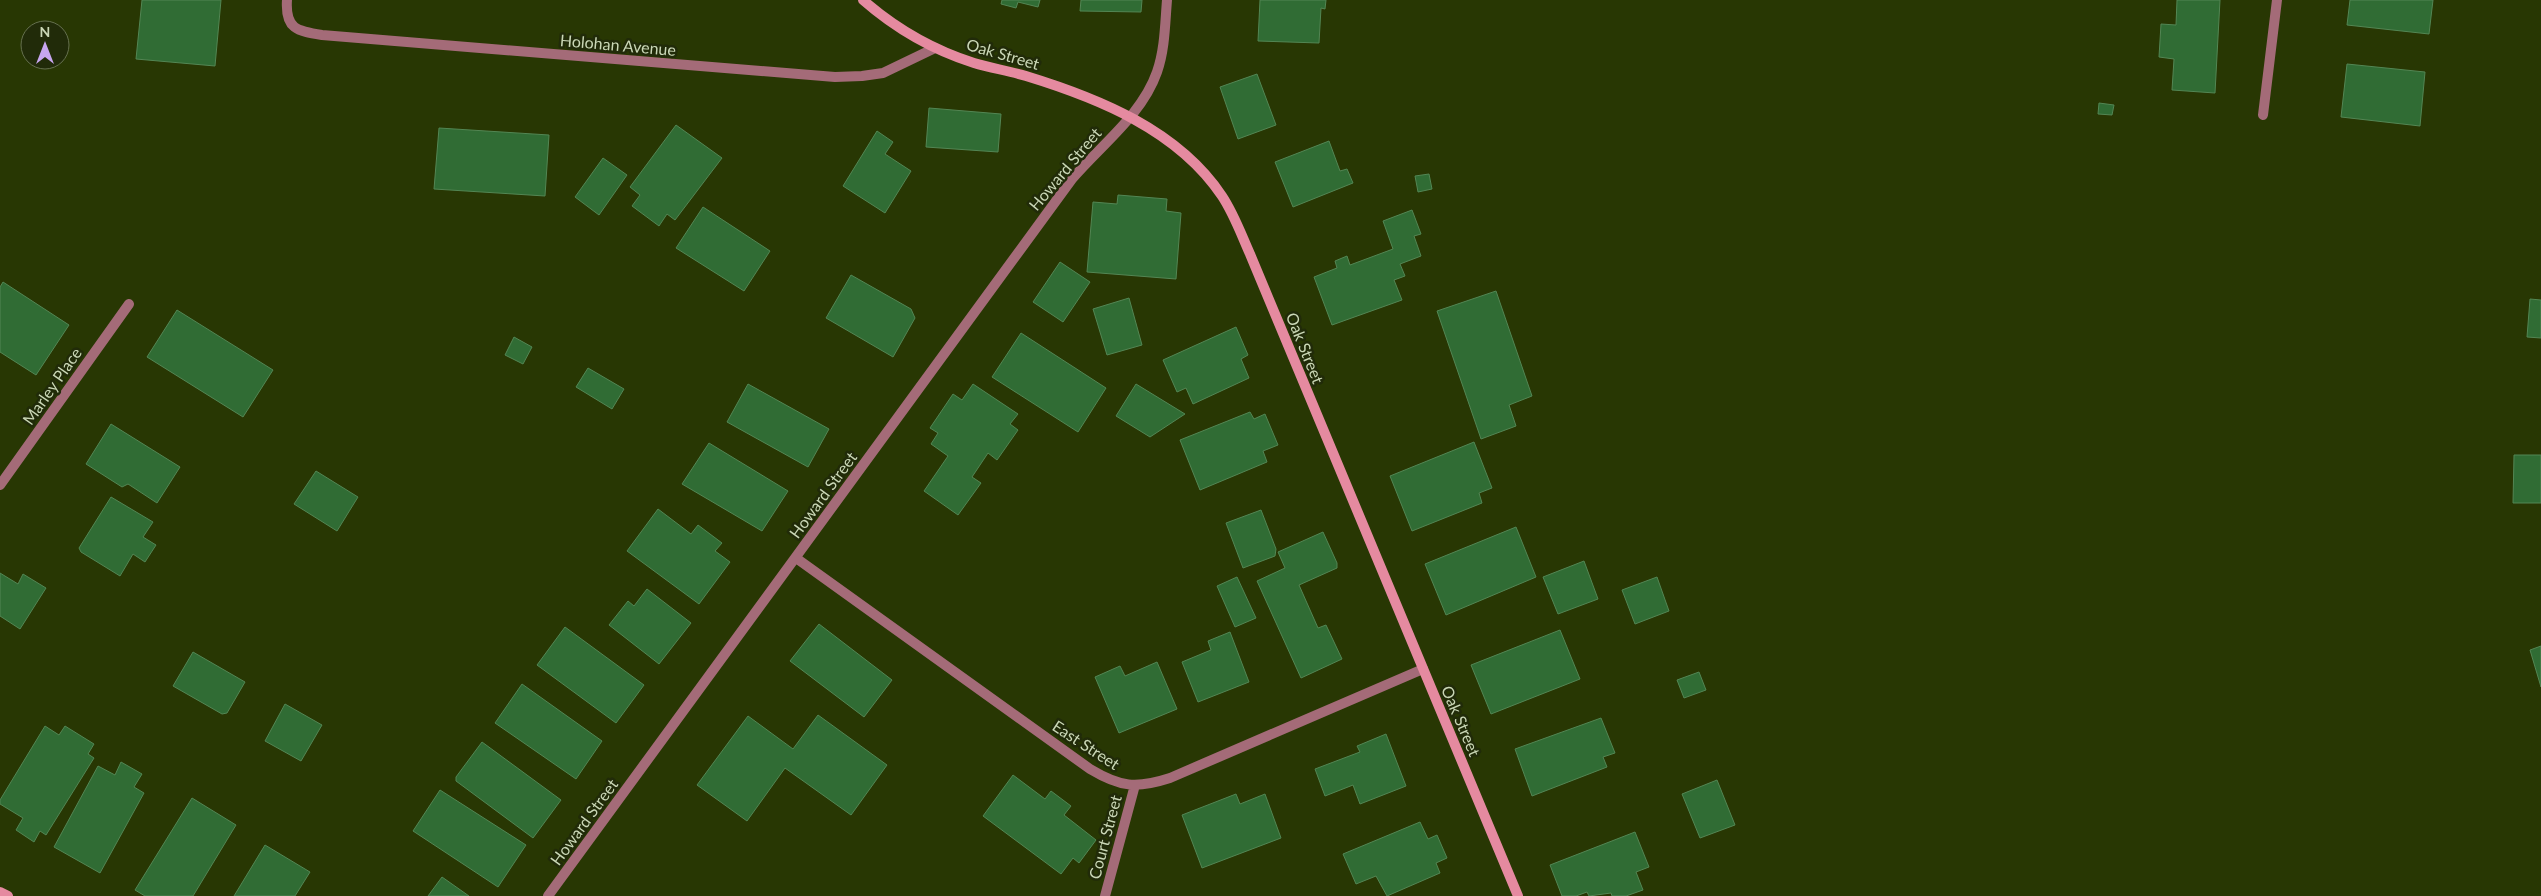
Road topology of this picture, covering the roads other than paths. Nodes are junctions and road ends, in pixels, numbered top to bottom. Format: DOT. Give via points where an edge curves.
graph roads {
  1 [pos="288,0"];
  2 [pos="863,0"];
  3 [pos="1167,0"];
  4 [pos="2278,0"];
  5 [pos="936,48"];
  6 [pos="2263,116"];
  7 [pos="1130,118"];
  8 [pos="129,304"];
  9 [pos="0,485"];
  10 [pos="796,558"];
  11 [pos="1423,669"];
  12 [pos="1135,785"];
  13 [pos="0,892"];
  14 [pos="8,896"];
  15 [pos="548,896"];
  16 [pos="1105,896"];
  17 [pos="1518,896"];
  1 -- 5 [label="street, Holohan Avenue" via="287,16 293,27 322,36 835,77 883,73"];
  2 -- 5 [label="street, Oak Street" via="892,23"];
  3 -- 7 [label="street, Howard Street" via="1163,44 1156,73"];
  4 -- 6 [label="street"];
  5 -- 7 [label="street, Oak Street" via="1058,87"];
  7 -- 10 [label="street, Howard Street" via="1072,179"];
  7 -- 11 [label="street, Oak Street" via="1184,152 1210,180 1232,214"];
  8 -- 9 [label="street, Marley Place"];
  10 -- 12 [label="street, East Street" via="1090,769 1110,780"];
  10 -- 15 [label="street, Howard Street"];
  11 -- 12 [label="street, East Street" via="1170,778"];
  11 -- 17 [label="street, Oak Street"];
  12 -- 16 [label="street, Court Street"];
  13 -- 14 [label="street"];
}
